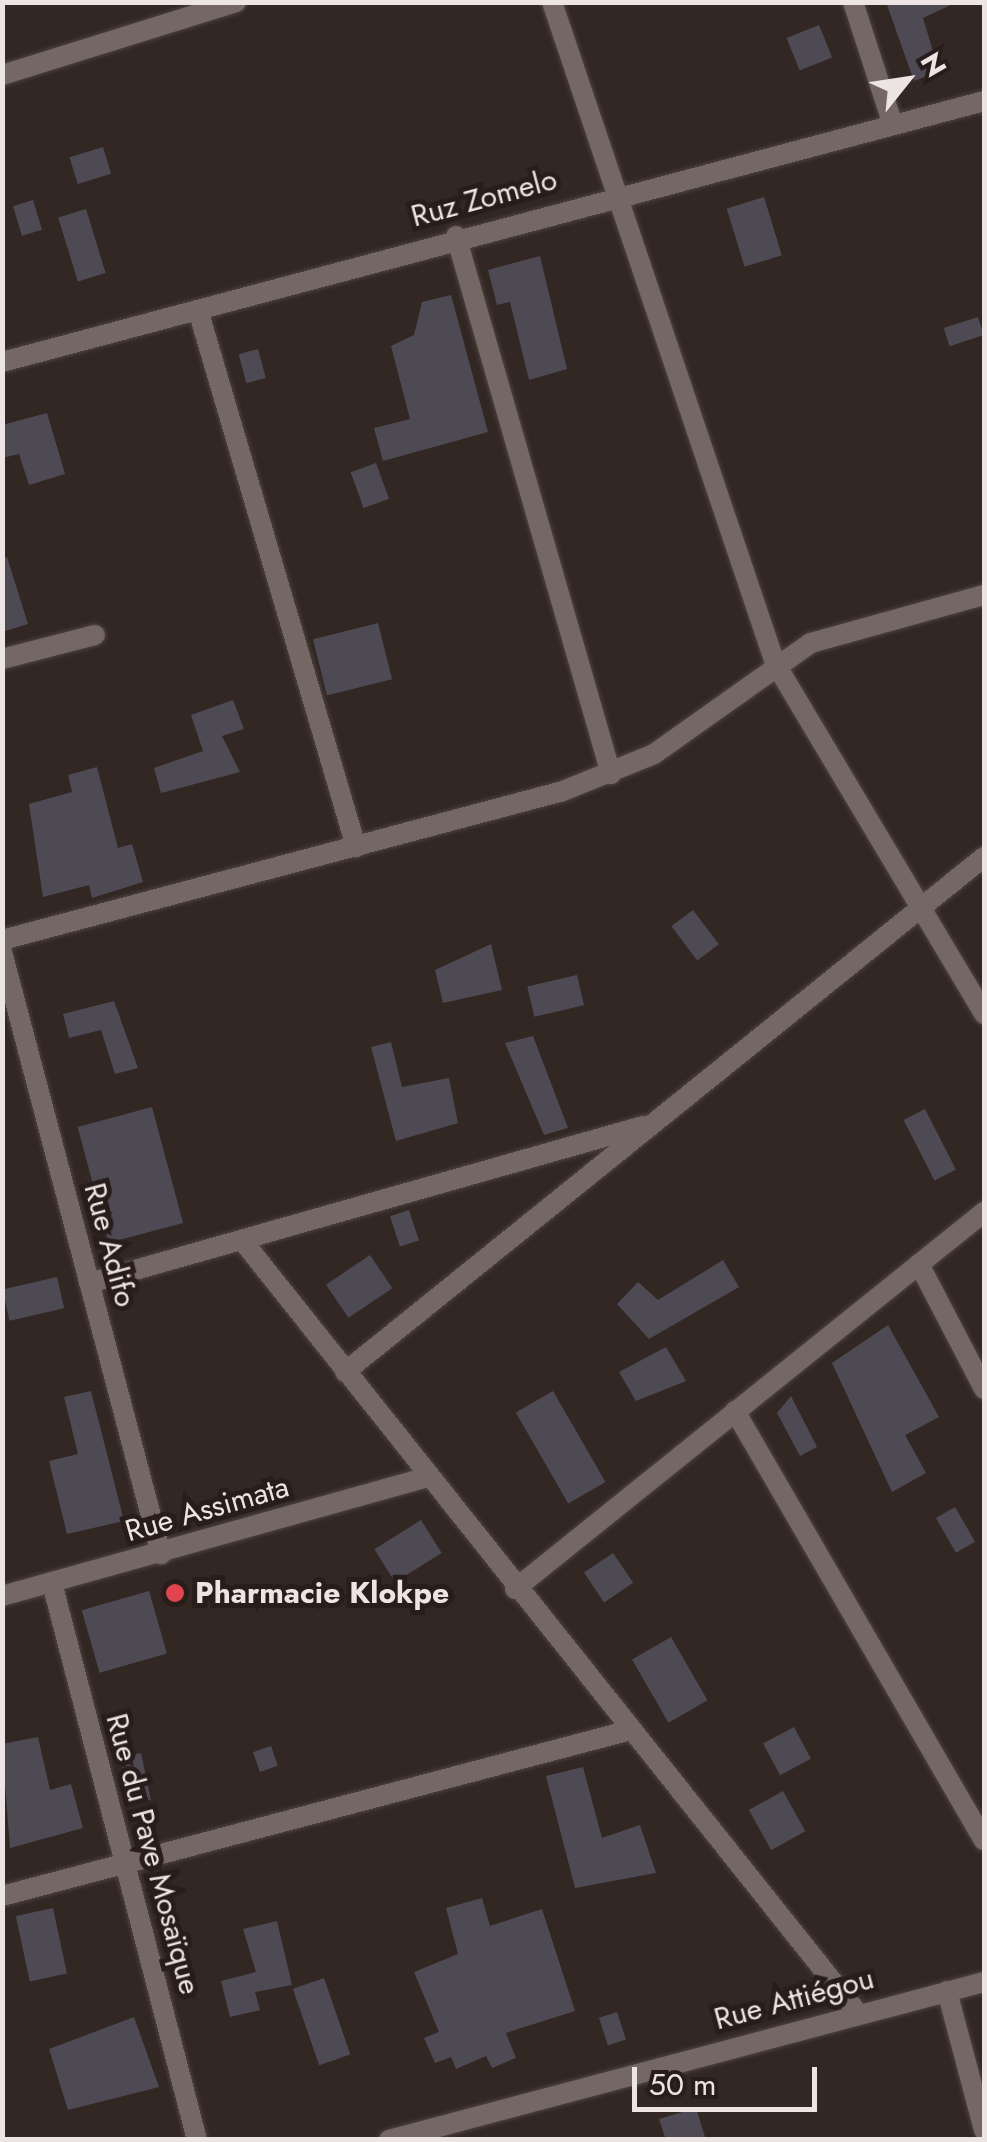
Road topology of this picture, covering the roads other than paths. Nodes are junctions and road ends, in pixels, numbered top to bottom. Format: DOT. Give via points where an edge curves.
graph roads {
  1 [pos="236,2"];
  2 [pos="552,2"];
  3 [pos="854,2"];
  4 [pos="2,75"];
  5 [pos="984,101"];
  6 [pos="894,125"];
  7 [pos="611,195"];
  8 [pos="456,236"];
  9 [pos="198,310"];
  10 [pos="2,362"];
  11 [pos="984,595"];
  12 [pos="95,635"];
  13 [pos="2,659"];
  14 [pos="775,663"];
  15 [pos="611,774"];
  16 [pos="356,848"];
  17 [pos="984,857"];
  18 [pos="918,902"];
  19 [pos="2,940"];
  20 [pos="2,952"];
  21 [pos="984,1014"];
  22 [pos="654,1123"];
  23 [pos="984,1212"];
  24 [pos="242,1240"];
  25 [pos="919,1264"];
  26 [pos="89,1283"];
  27 [pos="345,1372"];
  28 [pos="984,1389"];
  29 [pos="736,1411"];
  30 [pos="428,1477"];
  31 [pos="161,1554"];
  32 [pos="52,1583"];
  33 [pos="515,1589"];
  34 [pos="2,1596"];
  35 [pos="627,1731"];
  36 [pos="984,1840"];
  37 [pos="124,1867"];
  38 [pos="2,1896"];
  39 [pos="984,1982"];
  40 [pos="947,1991"];
  41 [pos="857,2012"];
  42 [pos="984,2130"];
  43 [pos="197,2140"];
  44 [pos="389,2140"];
  1 -- 4 [label="street"];
  2 -- 7 [label="street"];
  3 -- 6 [label="street"];
  5 -- 6 [label="street, Ruz Zomelo"];
  6 -- 7 [label="street, Ruz Zomelo"];
  7 -- 8 [label="street, Ruz Zomelo"];
  7 -- 14 [label="street"];
  8 -- 9 [label="street, Ruz Zomelo"];
  8 -- 15 [label="street"];
  9 -- 10 [label="street, Ruz Zomelo"];
  9 -- 16 [label="street"];
  11 -- 14 [label="street" via="811,643"];
  12 -- 13 [label="street"];
  14 -- 15 [label="street" via="654,754"];
  14 -- 18 [label="street"];
  15 -- 16 [label="street"];
  16 -- 19 [label="street"];
  17 -- 18 [label="street"];
  18 -- 21 [label="street"];
  18 -- 22 [label="street"];
  20 -- 26 [label="street, Rue Adifo"];
  22 -- 24 [label="street"];
  22 -- 27 [label="street"];
  23 -- 25 [label="street"];
  24 -- 26 [label="street"];
  24 -- 27 [label="street"];
  25 -- 28 [label="street"];
  25 -- 29 [label="street"];
  26 -- 31 [label="street, Rue Adifo"];
  27 -- 30 [label="street"];
  29 -- 33 [label="street"];
  29 -- 36 [label="street"];
  30 -- 31 [label="street, Rue Assimata"];
  30 -- 33 [label="street"];
  31 -- 32 [label="street, Rue Assimata"];
  32 -- 34 [label="street, Rue Assimata"];
  32 -- 37 [label="street, Rue du Pave Mosaïque"];
  33 -- 35 [label="street"];
  35 -- 37 [label="street"];
  35 -- 41 [label="street"];
  37 -- 38 [label="street"];
  37 -- 43 [label="street, Rue du Pave Mosaïque"];
  39 -- 40 [label="street, Rue Attiégou"];
  40 -- 41 [label="street, Rue Attiégou"];
  40 -- 42 [label="street"];
  41 -- 44 [label="street, Rue Attiégou"];
}
